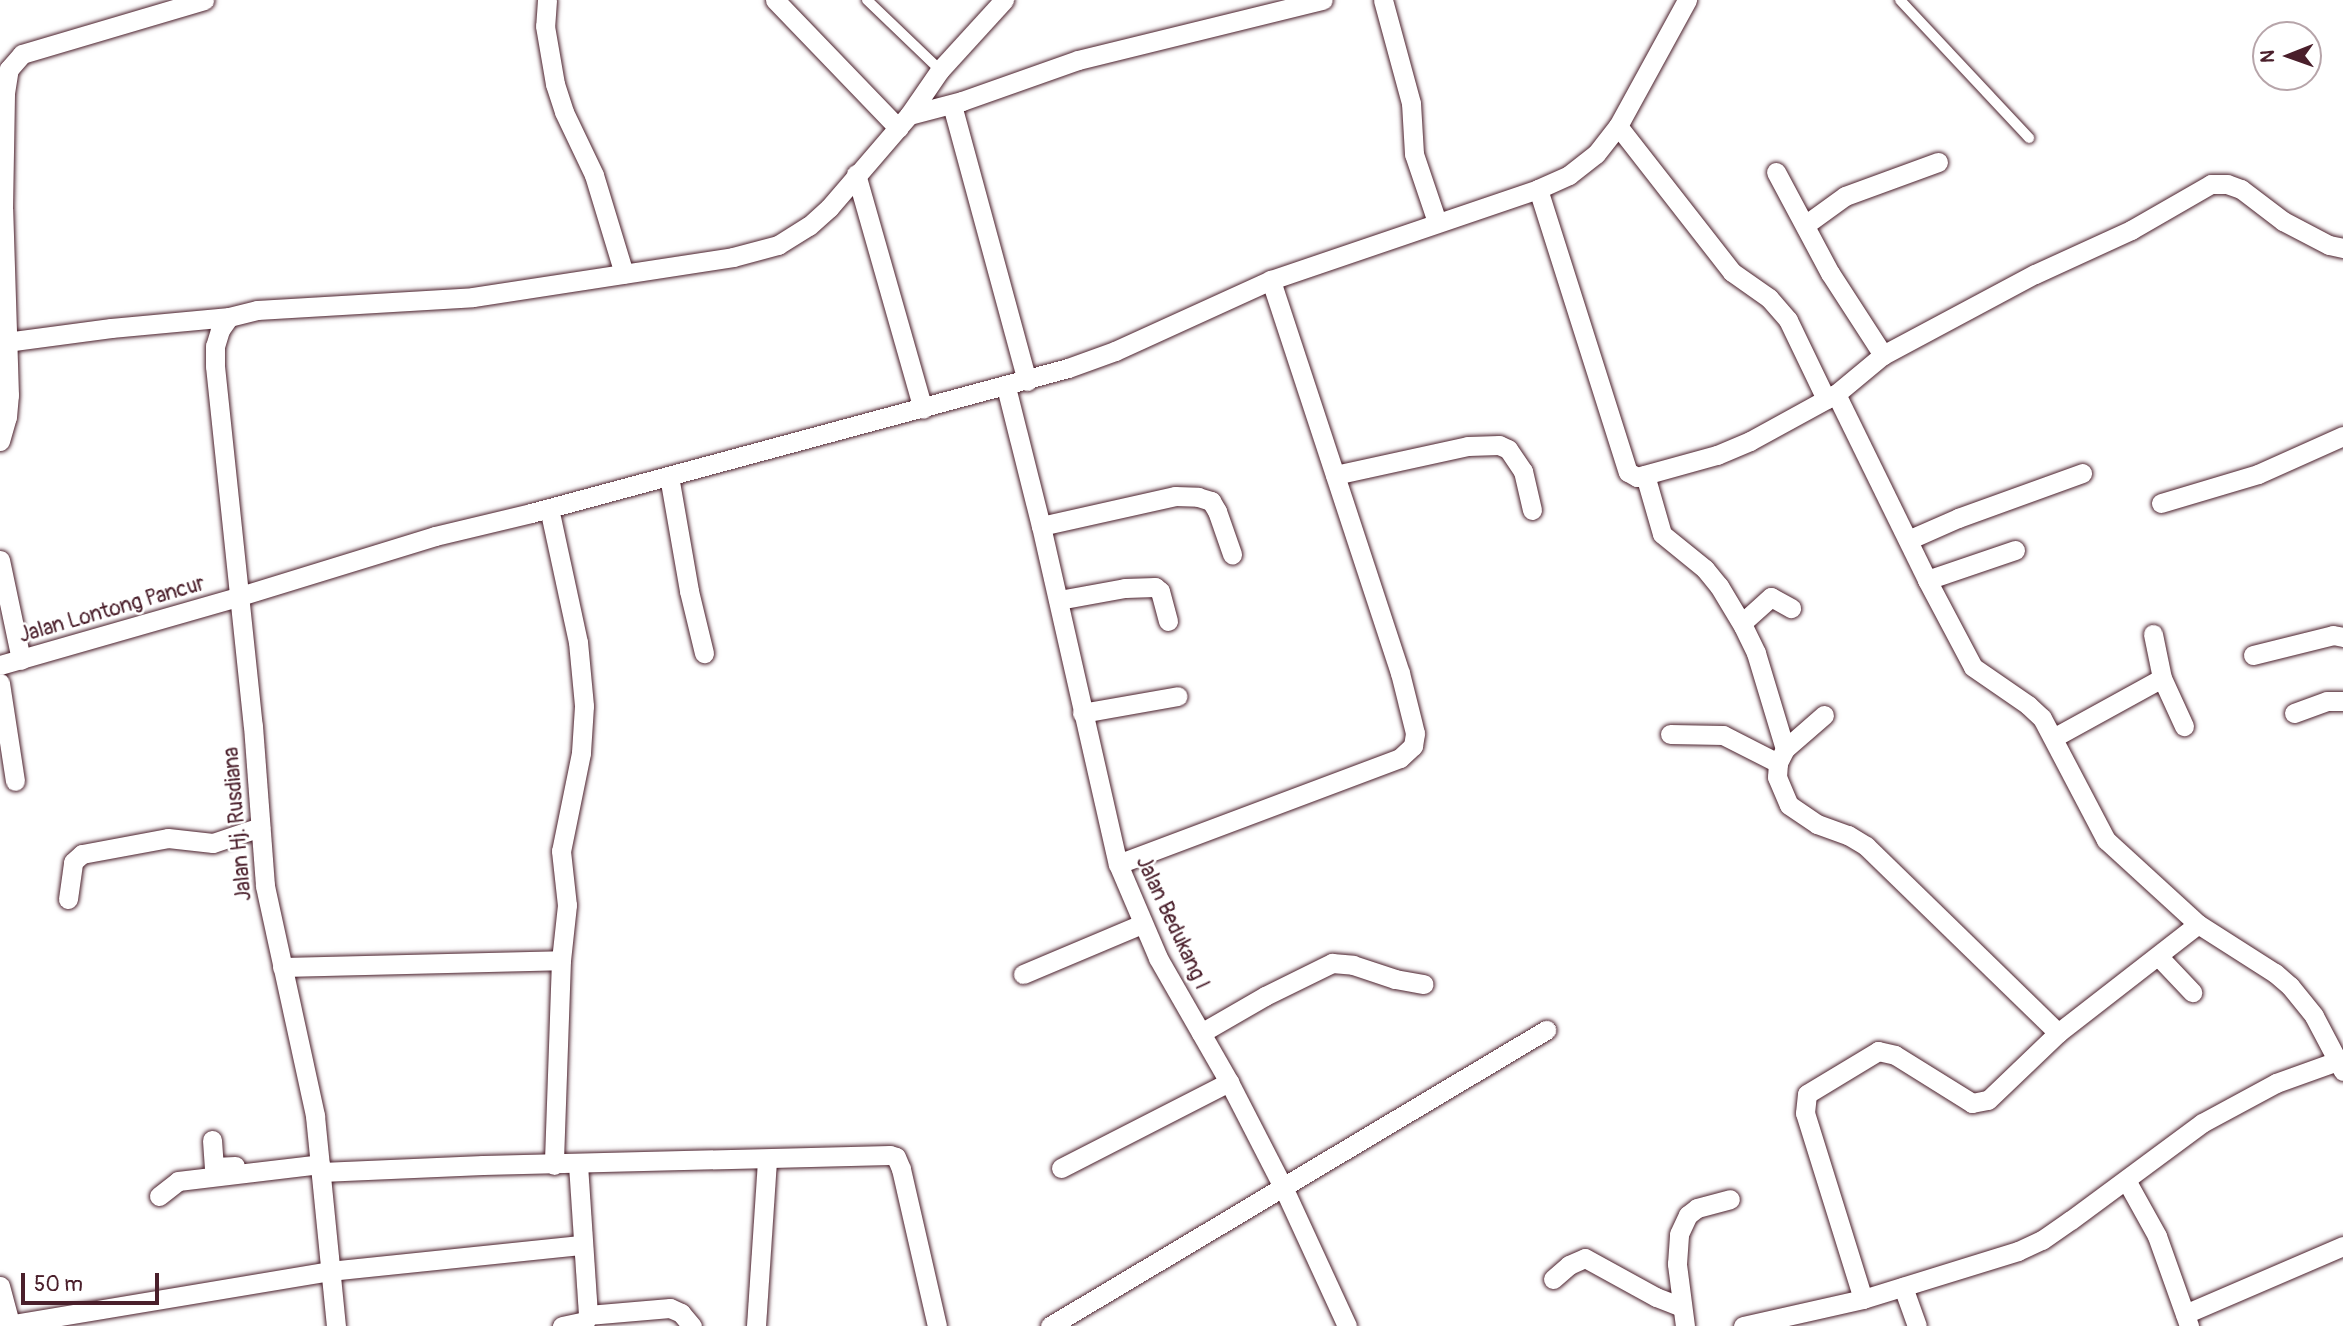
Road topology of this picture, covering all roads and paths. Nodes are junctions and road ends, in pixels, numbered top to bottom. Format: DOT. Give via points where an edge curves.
graph roads {
  1 [pos="204,0"];
  2 [pos="547,0"];
  3 [pos="775,0"];
  4 [pos="867,0"];
  5 [pos="1004,0"];
  6 [pos="1323,0"];
  7 [pos="1383,0"];
  8 [pos="1687,0"];
  9 [pos="1900,0"];
  10 [pos="940,70"];
  11 [pos="952,105"];
  12 [pos="904,122"];
  13 [pos="1618,126"];
  14 [pos="2029,138"];
  15 [pos="1938,162"];
  16 [pos="1776,172"];
  17 [pos="856,174"];
  18 [pos="1538,189"];
  19 [pos="1437,222"];
  20 [pos="1805,225"];
  21 [pos="2343,248"];
  22 [pos="624,274"];
  23 [pos="1271,280"];
  24 [pos="229,317"];
  25 [pos="6,342"];
  26 [pos="1884,355"];
  27 [pos="4,367"];
  28 [pos="1027,381"];
  29 [pos="1006,387"];
  30 [pos="1831,396"];
  31 [pos="923,409"];
  32 [pos="2343,436"];
  33 [pos="0,441"];
  34 [pos="2082,472"];
  35 [pos="1335,475"];
  36 [pos="1645,475"];
  37 [pos="669,476"];
  38 [pos="2161,503"];
  39 [pos="549,508"];
  40 [pos="1532,510"];
  41 [pos="1041,526"];
  42 [pos="1909,540"];
  43 [pos="2015,550"];
  44 [pos="0,553"];
  45 [pos="1232,554"];
  46 [pos="0,560"];
  47 [pos="1927,580"];
  48 [pos="237,597"];
  49 [pos="1059,600"];
  50 [pos="1791,608"];
  51 [pos="1168,621"];
  52 [pos="1742,623"];
  53 [pos="2153,634"];
  54 [pos="2343,637"];
  55 [pos="704,653"];
  56 [pos="2253,655"];
  57 [pos="21,660"];
  58 [pos="0,665"];
  59 [pos="2162,678"];
  60 [pos="0,683"];
  61 [pos="1178,696"];
  62 [pos="2343,701"];
  63 [pos="1082,713"];
  64 [pos="2294,713"];
  65 [pos="1824,715"];
  66 [pos="2184,726"];
  67 [pos="1670,734"];
  68 [pos="2053,738"];
  69 [pos="1781,756"];
  70 [pos="15,781"];
  71 [pos="260,827"];
  72 [pos="1118,864"];
  73 [pos="68,900"];
  74 [pos="1142,924"];
  75 [pos="2198,924"];
  76 [pos="2158,956"];
  77 [pos="561,960"];
  78 [pos="282,967"];
  79 [pos="1023,974"];
  80 [pos="1423,984"];
  81 [pos="2192,992"];
  82 [pos="1546,1030"];
  83 [pos="1201,1033"];
  84 [pos="2059,1033"];
  85 [pos="2342,1063"];
  86 [pos="1229,1082"];
  87 [pos="212,1140"];
  88 [pos="767,1159"];
  89 [pos="578,1163"];
  90 [pos="320,1165"];
  91 [pos="554,1165"];
  92 [pos="1061,1168"];
  93 [pos="2126,1180"];
  94 [pos="1284,1189"];
  95 [pos="159,1196"];
  96 [pos="1730,1199"];
  97 [pos="581,1245"];
  98 [pos="2343,1246"];
  99 [pos="329,1271"];
  100 [pos="1553,1279"];
  101 [pos="0,1286"];
  102 [pos="1903,1287"];
  103 [pos="1863,1299"];
  104 [pos="588,1315"];
  105 [pos="1684,1317"];
  106 [pos="2187,1320"];
  107 [pos="6,1325"];
  108 [pos="336,1326"];
  109 [pos="562,1326"];
  110 [pos="692,1326"];
  111 [pos="756,1326"];
  112 [pos="937,1326"];
  113 [pos="1050,1326"];
  114 [pos="1347,1326"];
  115 [pos="1744,1326"];
  116 [pos="1917,1326"];
  1 -- 25 [label="street" via="22,54 9,69 5,93"];
  2 -- 22 [label="street" via="545,26 558,97 594,175"];
  3 -- 12 [label="street"];
  4 -- 10 [label="lane"];
  5 -- 10 [label="street"];
  6 -- 11 [label="street" via="1078,60"];
  7 -- 19 [label="street" via="1411,103 1414,154"];
  8 -- 13 [label="street, Jalan Lontong Pancur"];
  9 -- 14 [label="lane"];
  10 -- 12 [label="street"];
  11 -- 12 [label="street"];
  11 -- 28 [label="street"];
  12 -- 17 [label="street"];
  13 -- 18 [label="street, Jalan Lontong Pancur" via="1587,162"];
  13 -- 30 [label="street" via="1732,272 1769,298 1788,320"];
  15 -- 20 [label="street" via="1845,196"];
  16 -- 20 [label="street"];
  17 -- 22 [label="street" via="818,218 778,245"];
  17 -- 31 [label="street"];
  18 -- 19 [label="street, Jalan Lontong Pancur"];
  18 -- 36 [label="street" via="1628,472 1637,478"];
  19 -- 23 [label="street, Jalan Lontong Pancur"];
  20 -- 26 [label="street"];
  21 -- 26 [label="street" via="2283,221 2241,189 2211,184 2131,230 2035,274"];
  22 -- 24 [label="street" via="473,297 257,310"];
  23 -- 28 [label="street, Jalan Lontong Pancur" via="1115,351"];
  23 -- 35 [label="street"];
  24 -- 25 [label="street"];
  24 -- 48 [label="street, Jalan Hj. Rusdiana" via="215,346 215,366"];
  25 -- 27 [label="street"];
  26 -- 30 [label="street"];
  27 -- 33 [label="street" via="7,416"];
  28 -- 29 [label="street, Jalan Lontong Pancur"];
  29 -- 31 [label="street, Jalan Lontong Pancur"];
  29 -- 41 [label="street, Jalan Bedukang I"];
  30 -- 36 [label="street" via="1717,455"];
  30 -- 42 [label="street"];
  31 -- 37 [label="street, Jalan Lontong Pancur"];
  32 -- 38 [label="street" via="2266,471"];
  34 -- 42 [label="street"];
  35 -- 40 [label="street" via="1468,446 1499,445 1508,449 1523,471"];
  35 -- 72 [label="street" via="1400,673 1415,733 1413,746 1400,758"];
  36 -- 52 [label="street" via="1662,534 1705,569"];
  37 -- 39 [label="street, Jalan Lontong Pancur"];
  37 -- 55 [label="street"];
  39 -- 48 [label="street, Jalan Lontong Pancur" via="436,536"];
  39 -- 77 [label="street" via="578,642 584,706 581,753 561,851 567,893"];
  41 -- 45 [label="street" via="1175,496 1198,497 1211,501 1217,511"];
  41 -- 49 [label="street, Jalan Bedukang I"];
  42 -- 47 [label="street"];
  43 -- 47 [label="street"];
  44 -- 46 [label="street"];
  46 -- 57 [label="street"];
  47 -- 68 [label="street" via="1973,667 2028,705"];
  48 -- 57 [label="street, Jalan Lontong Pancur"];
  48 -- 71 [label="street, Jalan Hj. Rusdiana"];
  49 -- 51 [label="street" via="1125,587 1155,587"];
  49 -- 63 [label="street, Jalan Bedukang I"];
  50 -- 52 [label="street" via="1771,597"];
  52 -- 69 [label="street" via="1756,653"];
  53 -- 59 [label="street"];
  54 -- 56 [label="street" via="2333,635"];
  57 -- 58 [label="street, Jalan Lontong Pancur"];
  59 -- 66 [label="street"];
  59 -- 68 [label="street"];
  60 -- 70 [label="street"];
  61 -- 63 [label="street"];
  62 -- 64 [label="street" via="2327,701"];
  63 -- 72 [label="street, Jalan Bedukang I"];
  65 -- 69 [label="street"];
  67 -- 69 [label="street" via="1723,735"];
  68 -- 75 [label="street" via="2106,840"];
  69 -- 84 [label="street" via="1777,778 1789,805 1817,824 1867,845"];
  71 -- 73 [label="street" via="213,842 168,838 82,854 73,862"];
  71 -- 78 [label="street, Jalan Hj. Rusdiana" via="265,886"];
  72 -- 74 [label="street, Jalan Bedukang I"];
  74 -- 79 [label="street"];
  74 -- 83 [label="street, Jalan Bedukang I"];
  75 -- 76 [label="street"];
  75 -- 85 [label="street" via="2290,986"];
  76 -- 81 [label="street"];
  76 -- 84 [label="street"];
  77 -- 78 [label="street"];
  77 -- 91 [label="street"];
  78 -- 90 [label="street, Jalan Hj. Rusdiana" via="315,1116"];
  80 -- 83 [label="street" via="1332,963"];
  82 -- 94 [label="street"];
  83 -- 86 [label="street, Jalan Bedukang I"];
  84 -- 103 [label="street" via="1980,1103 1958,1097 1895,1055 1878,1051 1807,1094 1805,1114"];
  85 -- 93 [label="street" via="2276,1083 2202,1123"];
  86 -- 92 [label="street"];
  86 -- 94 [label="street, Jalan Bedukang I"];
  87 -- 90 [label="street" via="214,1167"];
  88 -- 89 [label="street"];
  88 -- 111 [label="street"];
  88 -- 112 [label="street" via="896,1157"];
  89 -- 91 [label="street"];
  89 -- 97 [label="street"];
  90 -- 91 [label="street"];
  90 -- 95 [label="street" via="178,1181"];
  90 -- 99 [label="street, Jalan Hj. Rusdiana"];
  93 -- 102 [label="street" via="2042,1240"];
  93 -- 106 [label="street" via="2157,1236"];
  94 -- 113 [label="street"];
  94 -- 114 [label="street, Jalan Bedukang I"];
  96 -- 105 [label="street" via="1697,1208 1682,1225 1677,1264"];
  97 -- 99 [label="street"];
  97 -- 104 [label="street"];
  98 -- 106 [label="street"];
  99 -- 107 [label="street"];
  99 -- 108 [label="street, Jalan Hj. Rusdiana"];
  100 -- 105 [label="street" via="1585,1258"];
  101 -- 107 [label="street"];
  102 -- 103 [label="street"];
  102 -- 116 [label="street"];
  103 -- 115 [label="street"];
  104 -- 109 [label="street" via="585,1321"];
  104 -- 110 [label="street" via="670,1308"];
}
